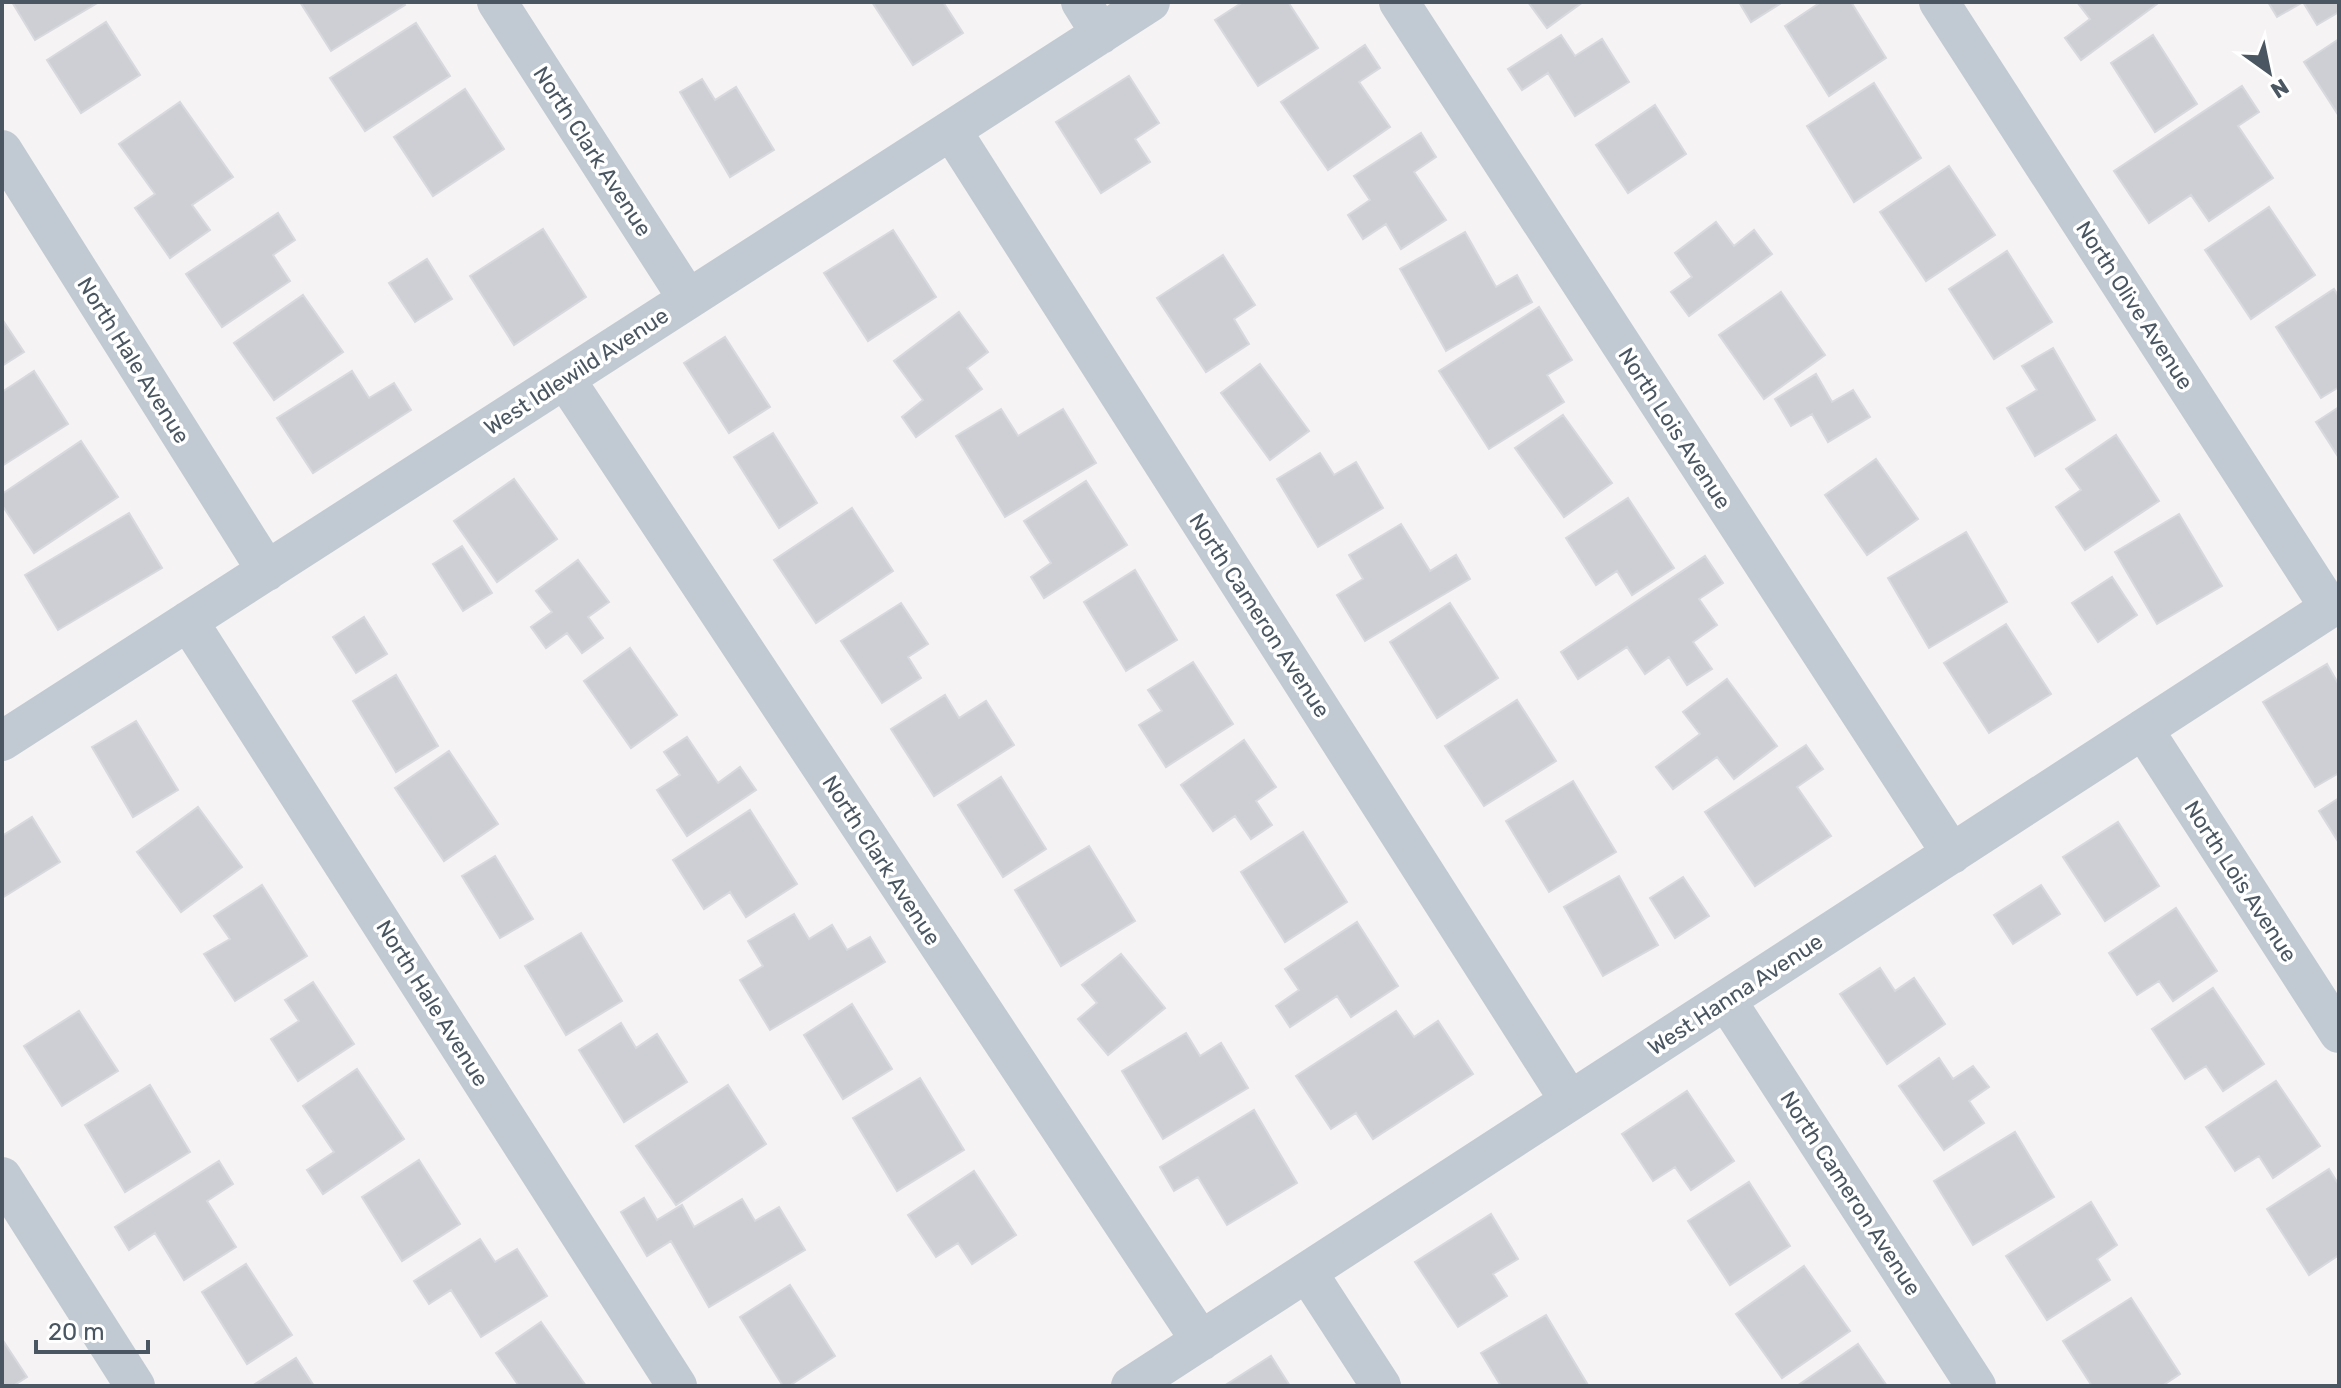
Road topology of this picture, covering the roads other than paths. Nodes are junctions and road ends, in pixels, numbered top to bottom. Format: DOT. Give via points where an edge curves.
graph roads {
  1 [pos="497,2"];
  2 [pos="1150,2"];
  3 [pos="1399,2"];
  4 [pos="1939,2"];
  5 [pos="1091,18"];
  6 [pos="951,130"];
  7 [pos="2,150"];
  8 [pos="688,299"];
  9 [pos="565,379"];
  10 [pos="267,571"];
  11 [pos="2335,605"];
  12 [pos="188,621"];
  13 [pos="2143,729"];
  14 [pos="2,741"];
  15 [pos="1952,854"];
  16 [pos="1726,1000"];
  17 [pos="2339,1033"];
  18 [pos="1570,1101"];
  19 [pos="2,1177"];
  20 [pos="1307,1272"];
  21 [pos="1201,1341"];
  22 [pos="135,1386"];
  23 [pos="677,1386"];
  24 [pos="1131,1386"];
  25 [pos="1381,1386"];
  26 [pos="1976,1386"];
  1 -- 8 [label="street, North Clark Avenue"];
  2 -- 5 [label="street, West Idlewild Avenue"];
  3 -- 15 [label="street, North Lois Avenue"];
  4 -- 11 [label="street, North Olive Avenue"];
  5 -- 6 [label="street, West Idlewild Avenue"];
  6 -- 8 [label="street, West Idlewild Avenue"];
  6 -- 18 [label="street, North Cameron Avenue"];
  7 -- 10 [label="street, North Hale Avenue"];
  8 -- 9 [label="street, West Idlewild Avenue"];
  9 -- 10 [label="street, West Idlewild Avenue"];
  9 -- 21 [label="street, North Clark Avenue"];
  10 -- 12 [label="street, West Idlewild Avenue"];
  11 -- 13 [label="street, West Hanna Avenue"];
  12 -- 14 [label="street, West Idlewild Avenue"];
  12 -- 23 [label="street, North Hale Avenue"];
  13 -- 15 [label="street, West Hanna Avenue"];
  13 -- 17 [label="street, North Lois Avenue"];
  15 -- 16 [label="street, West Hanna Avenue"];
  16 -- 18 [label="street, West Hanna Avenue"];
  16 -- 26 [label="street, North Cameron Avenue"];
  18 -- 20 [label="street, West Hanna Avenue"];
  19 -- 22 [label="street"];
  20 -- 21 [label="street, West Hanna Avenue"];
  20 -- 25 [label="street"];
  21 -- 24 [label="street, West Hanna Avenue"];
}
